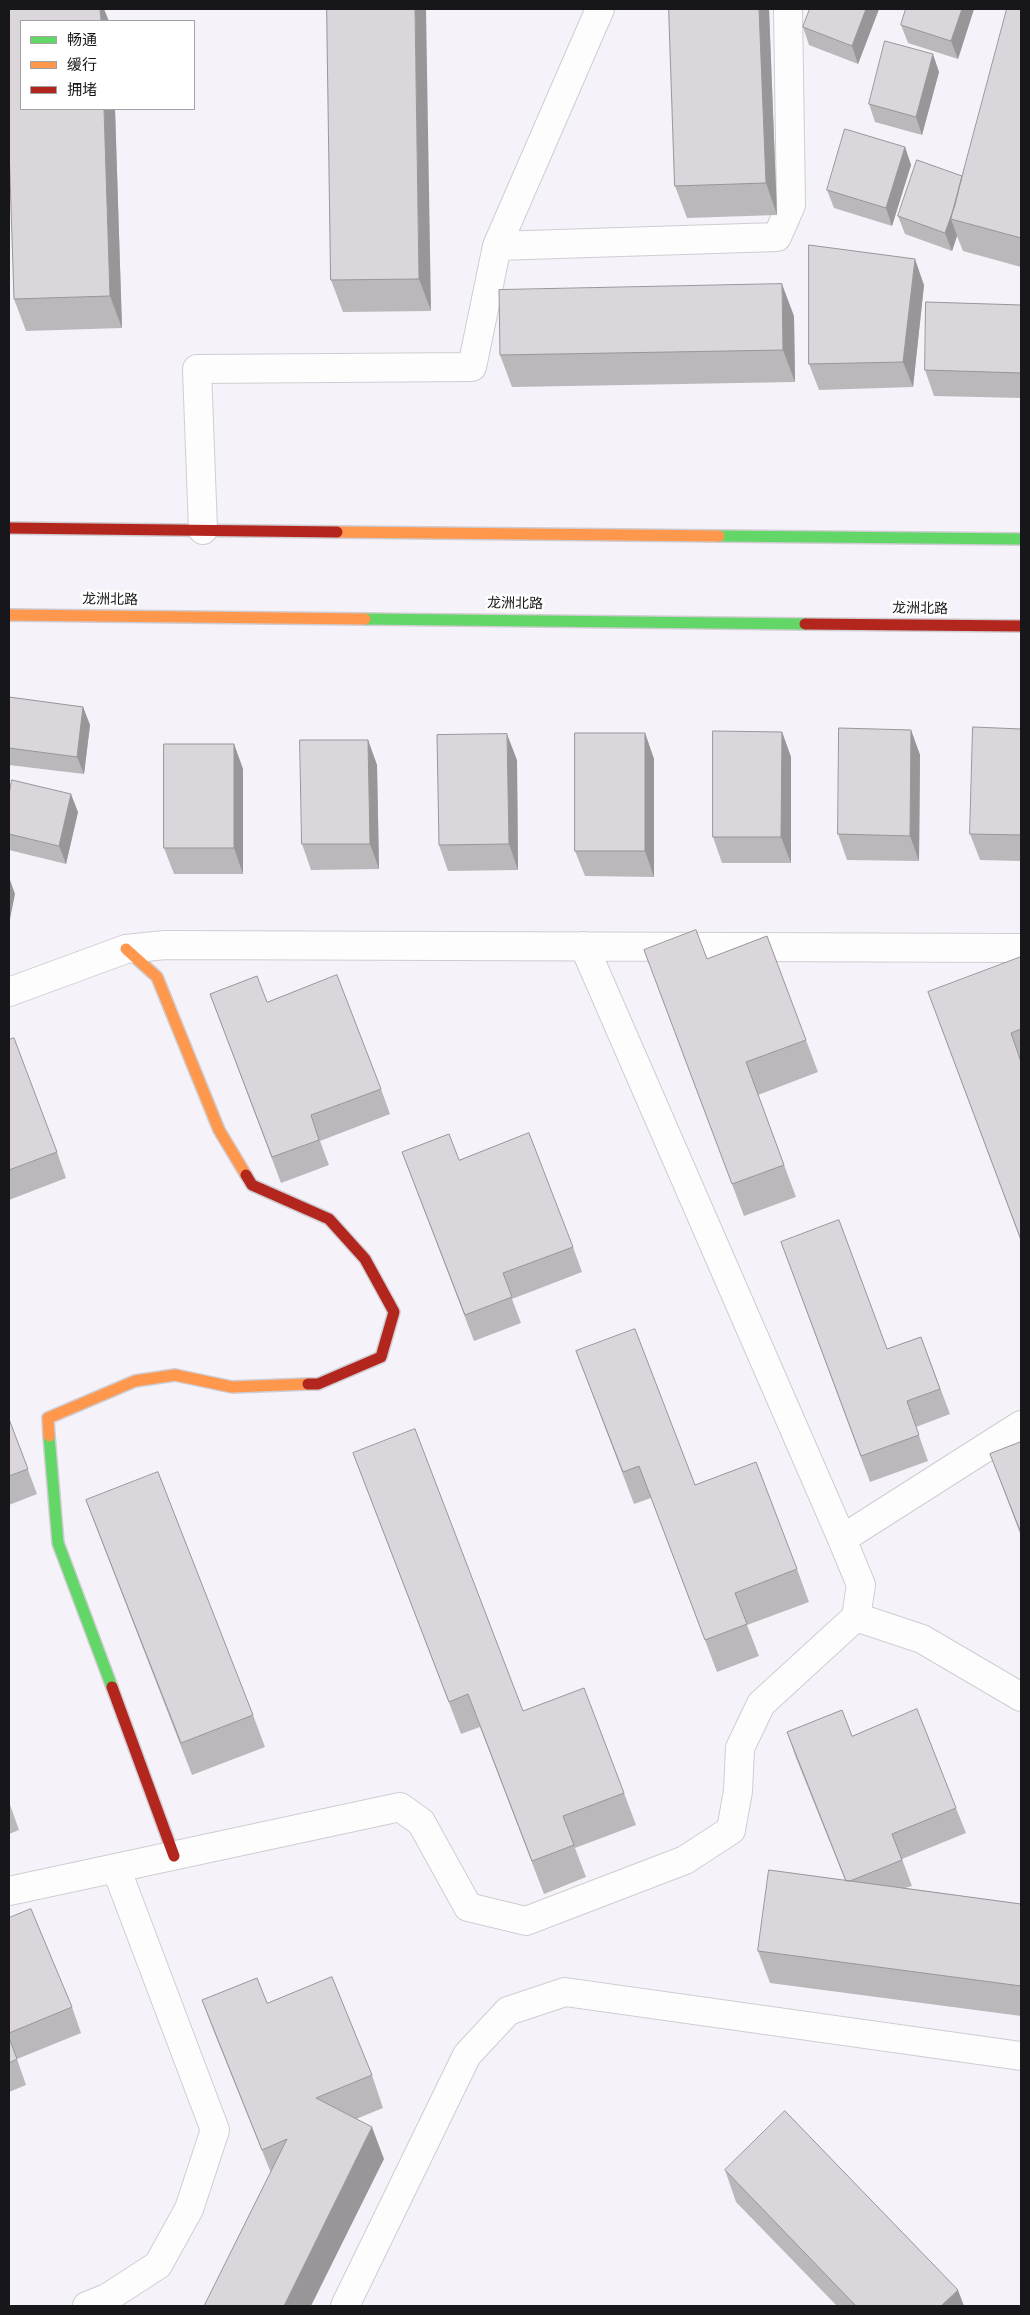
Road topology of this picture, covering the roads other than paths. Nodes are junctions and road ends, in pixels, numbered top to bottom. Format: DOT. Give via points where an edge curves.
graph roads {
  1 [pos="600,9"];
  2 [pos="788,9"];
  3 [pos="497,246"];
  4 [pos="9,528"];
  5 [pos="203,530"];
  6 [pos="1021,538"];
  7 [pos="9,615"];
  8 [pos="1021,626"];
  9 [pos="584,946"];
  10 [pos="1021,948"];
  11 [pos="126,949"];
  12 [pos="9,992"];
  13 [pos="1021,1425"];
  14 [pos="842,1539"];
  15 [pos="856,1618"];
  16 [pos="1021,1697"];
  17 [pos="174,1856"];
  18 [pos="116,1868"];
  19 [pos="9,1891"];
  20 [pos="1021,2056"];
  21 [pos="87,2306"];
  22 [pos="345,2306"];
  1 -- 3 [label="street"];
  2 -- 3 [label="street" via="791,206 777,237"];
  3 -- 5 [label="street" via="472,367 197,368"];
  4 -- 5 [label="main road"];
  5 -- 6 [label="main road"];
  7 -- 8 [label="main road, 龙洲北路"];
  9 -- 10 [label="street"];
  9 -- 11 [label="street" via="165,945"];
  9 -- 14 [label="street"];
  11 -- 12 [label="street"];
  11 -- 17 [label="main road" via="157,977 219,1130 252,1185 329,1219 366,1259 394,1312 381,1357 318,1384 232,1387 175,1375 134,1381 48,1418 58,1543"];
  13 -- 14 [label="street"];
  14 -- 15 [label="street" via="861,1585"];
  15 -- 16 [label="street" via="922,1639"];
  15 -- 17 [label="street" via="761,1704 740,1748 738,1790 731,1830 685,1860 526,1921 468,1907 420,1822 400,1807"];
  17 -- 18 [label="street"];
  18 -- 19 [label="street"];
  18 -- 21 [label="street" via="215,2130 189,2209 158,2264 107,2298"];
  20 -- 22 [label="street" via="565,1992 508,2011 467,2055"];
}
